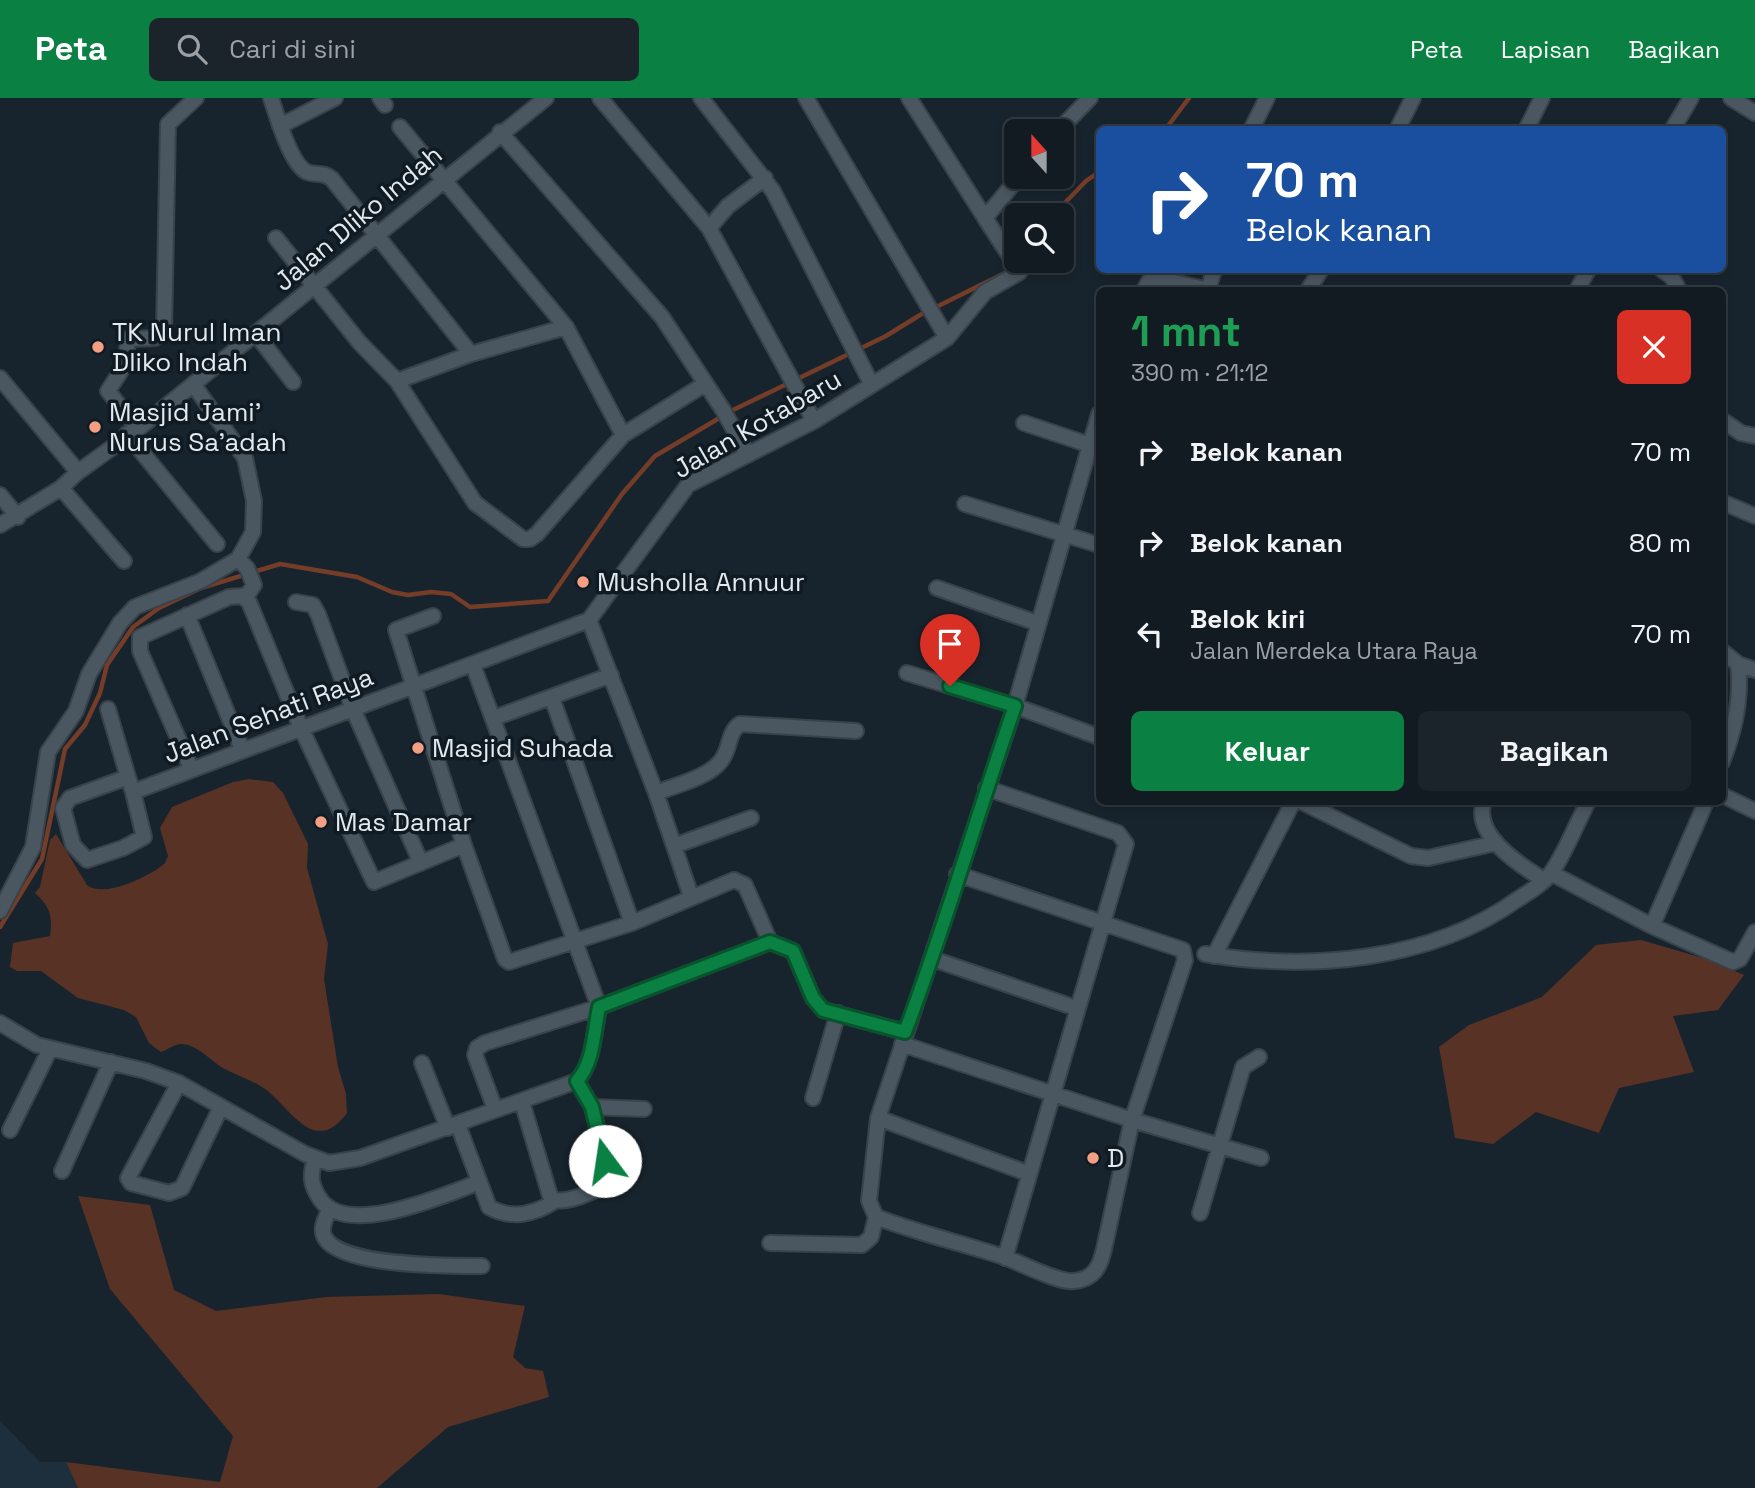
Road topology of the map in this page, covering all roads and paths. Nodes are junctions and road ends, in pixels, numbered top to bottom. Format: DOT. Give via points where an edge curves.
graph roads {
  1 [pos="196,98"];
  2 [pos="271,98"];
  3 [pos="335,98"];
  4 [pos="545,98"];
  5 [pos="600,98"];
  6 [pos="701,98"];
  7 [pos="909,98"];
  8 [pos="1090,98"];
  9 [pos="1268,98"];
  10 [pos="1413,98"];
  11 [pos="1542,98"];
  12 [pos="1691,98"];
  13 [pos="1731,98"];
  14 [pos="813,101"];
  15 [pos="1755,113"];
  16 [pos="1070,119"];
  17 [pos="280,126"];
  18 [pos="1253,126"];
  19 [pos="1399,126"];
  20 [pos="1528,126"];
  21 [pos="1674,126"];
  22 [pos="400,127"];
  23 [pos="500,132"];
  24 [pos="765,178"];
  25 [pos="441,181"];
  26 [pos="1009,189"];
  27 [pos="985,218"];
  28 [pos="709,228"];
  29 [pos="376,235"];
  30 [pos="276,238"];
  31 [pos="1665,273"];
  32 [pos="314,285"];
  33 [pos="1146,287"];
  34 [pos="1196,287"];
  35 [pos="1676,287"];
  36 [pos="566,327"];
  37 [pos="256,334"];
  38 [pos="947,338"];
  39 [pos="471,354"];
  40 [pos="0,378"];
  41 [pos="397,380"];
  42 [pos="293,382"];
  43 [pos="194,384"];
  44 [pos="705,384"];
  45 [pos="873,385"];
  46 [pos="814,421"];
  47 [pos="1024,423"];
  48 [pos="1726,423"];
  49 [pos="132,432"];
  50 [pos="623,435"];
  51 [pos="1755,436"];
  52 [pos="1094,446"];
  53 [pos="748,455"];
  54 [pos="78,472"];
  55 [pos="61,488"];
  56 [pos="0,495"];
  57 [pos="965,504"];
  58 [pos="1726,504"];
  59 [pos="1755,516"];
  60 [pos="18,517"];
  61 [pos="0,525"];
  62 [pos="1063,534"];
  63 [pos="217,544"];
  64 [pos="1096,544"];
  65 [pos="124,561"];
  66 [pos="243,564"];
  67 [pos="937,588"];
  68 [pos="245,598"];
  69 [pos="296,602"];
  70 [pos="187,615"];
  71 [pos="433,617"];
  72 [pos="589,620"];
  73 [pos="1037,623"];
  74 [pos="1726,654"];
  75 [pos="1738,664"];
  76 [pos="472,665"];
  77 [pos="1755,670"];
  78 [pos="907,673"];
  79 [pos="611,675"];
  80 [pos="414,686"];
  81 [pos="552,698"];
  82 [pos="1015,706"];
  83 [pos="108,709"];
  84 [pos="353,709"];
  85 [pos="494,718"];
  86 [pos="301,728"];
  87 [pos="856,731"];
  88 [pos="1096,736"];
  89 [pos="242,750"];
  90 [pos="1726,751"];
  91 [pos="191,768"];
  92 [pos="128,777"];
  93 [pos="986,788"];
  94 [pos="133,792"];
  95 [pos="656,793"];
  96 [pos="1726,797"];
  97 [pos="1291,805"];
  98 [pos="1308,805"];
  99 [pos="1484,805"];
  100 [pos="1586,805"];
  101 [pos="1705,805"];
  102 [pos="1755,811"];
  103 [pos="751,818"];
  104 [pos="1496,843"];
  105 [pos="464,845"];
  106 [pos="674,846"];
  107 [pos="421,863"];
  108 [pos="957,874"];
  109 [pos="1548,877"];
  110 [pos="691,896"];
  111 [pos="0,911"];
  112 [pos="1101,922"];
  113 [pos="632,923"];
  114 [pos="1652,926"];
  115 [pos="1755,932"];
  116 [pos="770,942"];
  117 [pos="575,943"];
  118 [pos="1199,953"];
  119 [pos="933,959"];
  120 [pos="599,1007"];
  121 [pos="1076,1008"];
  122 [pos="838,1013"];
  123 [pos="0,1023"];
  124 [pos="904,1038"];
  125 [pos="50,1049"];
  126 [pos="1259,1057"];
  127 [pos="111,1062"];
  128 [pos="422,1063"];
  129 [pos="577,1081"];
  130 [pos="179,1083"];
  131 [pos="1051,1092"];
  132 [pos="813,1098"];
  133 [pos="522,1102"];
  134 [pos="592,1107"];
  135 [pos="220,1109"];
  136 [pos="495,1109"];
  137 [pos="644,1109"];
  138 [pos="878,1118"];
  139 [pos="1132,1120"];
  140 [pos="453,1126"];
  141 [pos="10,1130"];
  142 [pos="1217,1146"];
  143 [pos="1261,1158"];
  144 [pos="315,1159"];
  145 [pos="62,1171"];
  146 [pos="1027,1173"];
  147 [pos="477,1183"];
  148 [pos="555,1201"];
  149 [pos="329,1210"];
  150 [pos="1200,1213"];
  151 [pos="876,1217"];
  152 [pos="770,1243"];
  153 [pos="1005,1258"];
  154 [pos="482,1266"];
  1 -- 49 [label="street" via="168,124 164,332 155,338 128,339 126,363 109,387 109,395"];
  2 -- 17 [label="street"];
  3 -- 17 [label="street"];
  4 -- 23 [label="street, Jalan Dliko Indah"];
  5 -- 28 [label="street"];
  6 -- 24 [label="street"];
  7 -- 27 [label="street, Jalan Kotabaru"];
  8 -- 16 [label="street"];
  9 -- 18 [label="street"];
  10 -- 19 [label="street"];
  11 -- 20 [label="street"];
  12 -- 21 [label="street"];
  13 -- 15 [label="street"];
  14 -- 38 [label="street"];
  17 -- 29 [label="street" via="301,167 329,177"];
  22 -- 25 [label="street"];
  23 -- 25 [label="street, Jalan Dliko Indah"];
  23 -- 44 [label="street" via="638,287"];
  24 -- 28 [label="street"];
  24 -- 45 [label="street"];
  25 -- 29 [label="street, Jalan Dliko Indah"];
  25 -- 36 [label="street"];
  26 -- 27 [label="street"];
  27 -- 38 [label="street, Jalan Kotabaru" via="1020,272 985,292"];
  28 -- 46 [label="street"];
  29 -- 32 [label="street, Jalan Dliko Indah"];
  29 -- 39 [label="street"];
  30 -- 32 [label="street"];
  31 -- 35 [label="street"];
  32 -- 37 [label="street, Jalan Dliko Indah"];
  32 -- 41 [label="street" via="359,342"];
  33 -- 34 [label="street" via="1156,278"];
  36 -- 39 [label="street"];
  36 -- 50 [label="street"];
  37 -- 42 [label="street"];
  37 -- 43 [label="street, Jalan Dliko Indah"];
  38 -- 45 [label="street, Jalan Kotabaru"];
  39 -- 41 [label="street"];
  40 -- 54 [label="street"];
  41 -- 50 [label="street" via="475,503 523,539 537,534"];
  43 -- 49 [label="street, Jalan Dliko Indah"];
  43 -- 66 [label="street" via="247,462 254,501 253,532"];
  44 -- 50 [label="street"];
  44 -- 53 [label="street"];
  45 -- 46 [label="street, Jalan Kotabaru"];
  46 -- 53 [label="street, Jalan Kotabaru"];
  47 -- 52 [label="street"];
  48 -- 51 [label="street"];
  49 -- 54 [label="street, Jalan Dliko Indah"];
  49 -- 63 [label="street"];
  52 -- 62 [label="street"];
  53 -- 72 [label="street, Jalan Kotabaru" via="682,490"];
  54 -- 55 [label="street, Jalan Dliko Indah"];
  55 -- 60 [label="street, Jalan Dliko Indah"];
  55 -- 65 [label="street"];
  56 -- 60 [label="street"];
  57 -- 62 [label="street"];
  58 -- 59 [label="street"];
  60 -- 61 [label="street, Jalan Dliko Indah"];
  62 -- 64 [label="street"];
  62 -- 73 [label="street"];
  66 -- 68 [label="street" via="254,585"];
  66 -- 111 [label="street" via="135,607 120,623 89,674 76,711 48,752 33,847"];
  67 -- 73 [label="street"];
  68 -- 70 [label="street" via="229,597"];
  68 -- 86 [label="street"];
  69 -- 84 [label="street" via="313,605 318,614"];
  70 -- 89 [label="street"];
  70 -- 91 [label="street" via="142,635 139,642"];
  71 -- 80 [label="street" via="396,631"];
  72 -- 76 [label="street, Jalan Sehati Raya"];
  72 -- 79 [label="street"];
  73 -- 82 [label="street"];
  74 -- 75 [label="street"];
  75 -- 77 [label="street"];
  75 -- 90 [label="street" via="1736,722"];
  76 -- 80 [label="street, Jalan Sehati Raya"];
  76 -- 85 [label="street"];
  78 -- 82 [label="street"];
  79 -- 81 [label="street"];
  79 -- 95 [label="street"];
  80 -- 84 [label="street, Jalan Sehati Raya"];
  80 -- 105 [label="street"];
  81 -- 85 [label="street"];
  81 -- 113 [label="street"];
  82 -- 88 [label="street"];
  82 -- 93 [label="street"];
  83 -- 92 [label="street"];
  84 -- 86 [label="street, Jalan Sehati Raya"];
  84 -- 107 [label="street"];
  85 -- 117 [label="street"];
  86 -- 89 [label="street, Jalan Sehati Raya"];
  86 -- 107 [label="street" via="374,882"];
  87 -- 95 [label="street" via="740,724 731,733 719,764"];
  89 -- 91 [label="street, Jalan Sehati Raya"];
  91 -- 94 [label="street, Jalan Sehati Raya"];
  92 -- 94 [label="street"];
  92 -- 94 [label="street" via="69,798 63,807 73,845 87,860 144,836"];
  93 -- 108 [label="street"];
  93 -- 112 [label="street" via="1122,835 1126,844"];
  95 -- 106 [label="street"];
  96 -- 102 [label="street"];
  97 -- 118 [label="street"];
  98 -- 104 [label="street" via="1411,856 1428,858"];
  99 -- 104 [label="street"];
  100 -- 109 [label="street"];
  101 -- 114 [label="street"];
  103 -- 106 [label="street"];
  104 -- 109 [label="street" via="1513,861"];
  105 -- 107 [label="street"];
  105 -- 117 [label="street" via="506,960"];
  106 -- 110 [label="street"];
  108 -- 112 [label="street"];
  108 -- 119 [label="street"];
  109 -- 114 [label="street"];
  109 -- 118 [label="street" via="1481,921 1384,954 1301,962"];
  110 -- 113 [label="street"];
  110 -- 116 [label="street" via="741,881"];
  112 -- 118 [label="street"];
  112 -- 121 [label="street"];
  113 -- 117 [label="street"];
  114 -- 115 [label="street" via="1735,962"];
  116 -- 120 [label="street"];
  116 -- 122 [label="street" via="793,951 816,1003"];
  117 -- 120 [label="street"];
  118 -- 139 [label="street" via="1185,960"];
  119 -- 121 [label="street"];
  119 -- 124 [label="street"];
  120 -- 129 [label="street" via="589,1059"];
  120 -- 136 [label="street" via="477,1048 475,1055"];
  121 -- 131 [label="street"];
  122 -- 124 [label="street"];
  122 -- 132 [label="street"];
  123 -- 125 [label="street"];
  124 -- 131 [label="street"];
  124 -- 138 [label="street"];
  125 -- 127 [label="street"];
  125 -- 141 [label="street"];
  126 -- 142 [label="street" via="1243,1067"];
  127 -- 130 [label="street"];
  127 -- 145 [label="street"];
  128 -- 140 [label="street"];
  129 -- 133 [label="street"];
  129 -- 134 [label="street"];
  130 -- 135 [label="street"];
  130 -- 135 [label="street" via="128,1178 131,1183 169,1193 182,1188"];
  131 -- 139 [label="street"];
  131 -- 146 [label="street"];
  133 -- 136 [label="street"];
  133 -- 148 [label="street" via="549,1196"];
  134 -- 137 [label="street"];
  134 -- 148 [label="street" via="609,1182"];
  135 -- 144 [label="street"];
  136 -- 140 [label="street"];
  138 -- 146 [label="street"];
  138 -- 151 [label="street" via="869,1201"];
  139 -- 142 [label="street"];
  139 -- 153 [label="street" via="1099,1268 1070,1282"];
  140 -- 144 [label="street" via="348,1162"];
  140 -- 147 [label="street"];
  142 -- 143 [label="street"];
  142 -- 150 [label="street"];
  144 -- 149 [label="street" via="312,1186"];
  146 -- 153 [label="street"];
  147 -- 148 [label="street" via="496,1211 524,1214"];
  147 -- 149 [label="street" via="386,1213 358,1216"];
  149 -- 154 [label="street" via="322,1228 324,1238 367,1259"];
  151 -- 152 [label="street" via="871,1237 862,1245"];
  151 -- 153 [label="street"];
}
